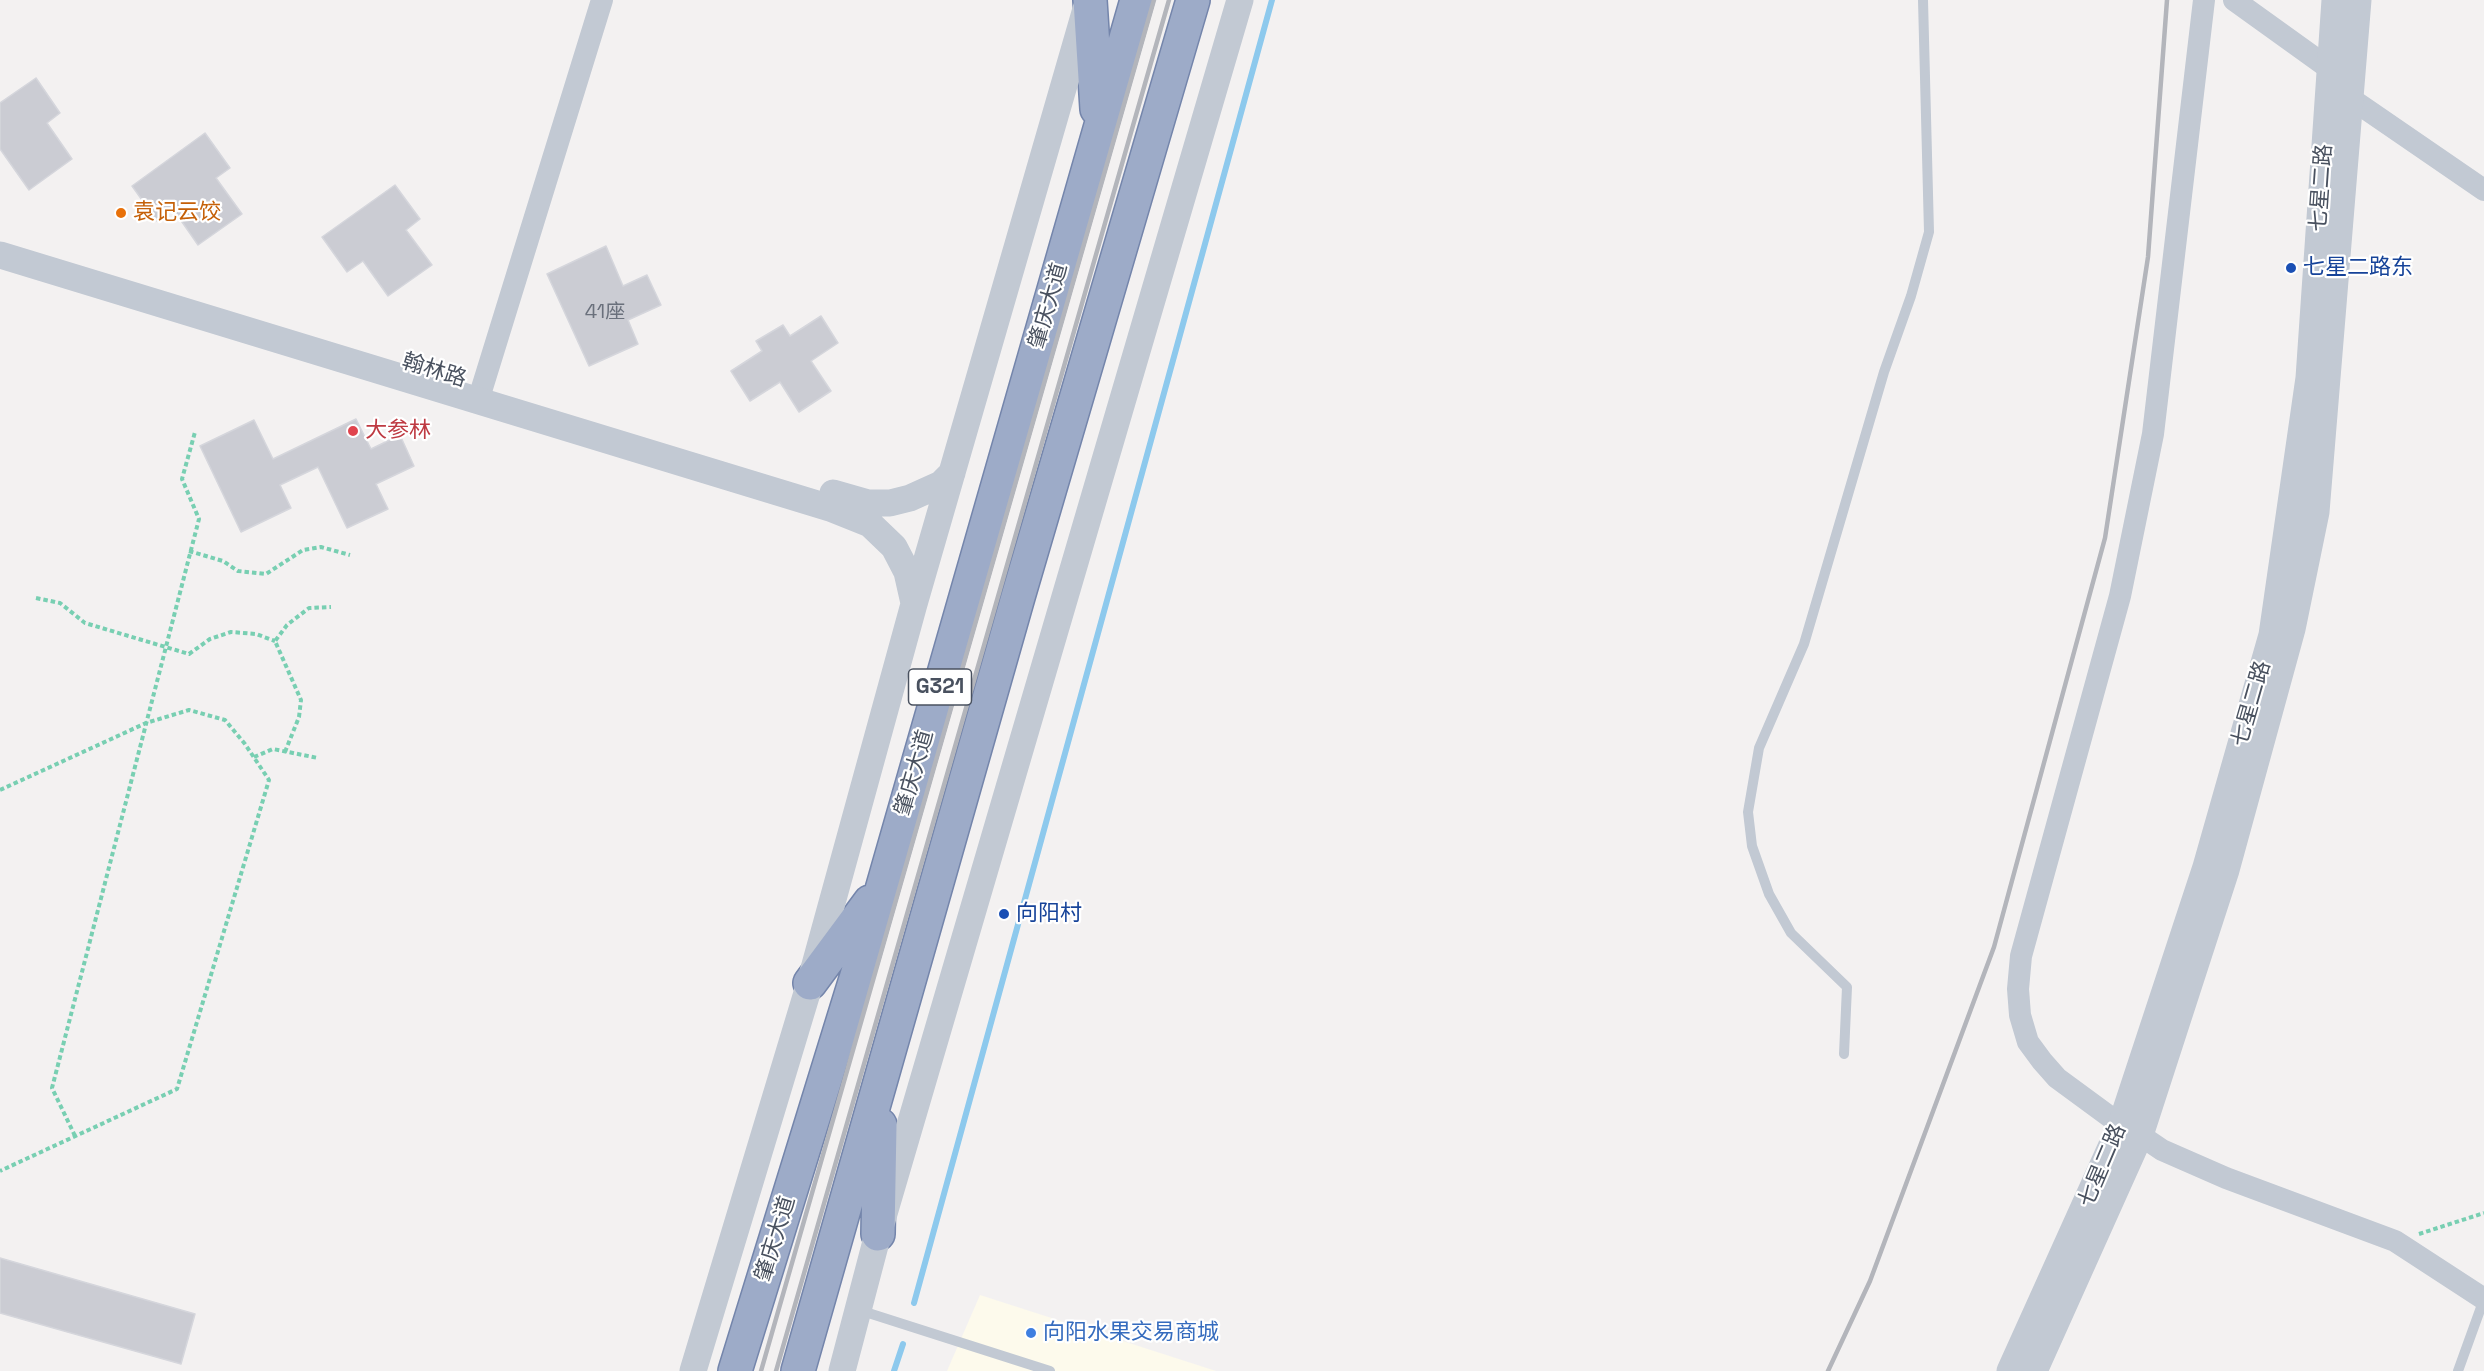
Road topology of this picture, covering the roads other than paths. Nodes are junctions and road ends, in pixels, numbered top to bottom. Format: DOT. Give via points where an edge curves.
graph roads {
  1 [pos="602,0"];
  2 [pos="1089,0"];
  3 [pos="1137,0"];
  4 [pos="1193,0"];
  5 [pos="1240,0"];
  6 [pos="1923,0"];
  7 [pos="2204,0"];
  8 [pos="2234,0"];
  9 [pos="2335,0"];
  10 [pos="2358,0"];
  11 [pos="2330,69"];
  12 [pos="2350,98"];
  13 [pos="1099,132"];
  14 [pos="2484,189"];
  15 [pos="0,238"];
  16 [pos="0,255"];
  17 [pos="480,393"];
  18 [pos="951,473"];
  19 [pos="860,510"];
  20 [pos="914,604"];
  21 [pos="884,884"];
  22 [pos="810,983"];
  23 [pos="1844,1054"];
  24 [pos="881,1079"];
  25 [pos="2131,1130"];
  26 [pos="878,1234"];
  27 [pos="2484,1299"];
  28 [pos="858,1309"];
  29 [pos="693,1371"];
  30 [pos="735,1371"];
  31 [pos="798,1371"];
  32 [pos="842,1371"];
  33 [pos="1050,1371"];
  34 [pos="2010,1371"];
  35 [pos="2034,1371"];
  36 [pos="2458,1371"];
  1 -- 17 [label="street"];
  2 -- 13 [label="highway"];
  2 -- 18 [label="street"];
  3 -- 13 [label="highway, 肇庆大道 / G321"];
  4 -- 24 [label="highway, G321"];
  5 -- 26 [label="street"];
  6 -- 23 [label="lane" via="1929,231 1804,644 1759,748 1748,812 1752,846 1769,894 1791,933 1846,987"];
  7 -- 25 [label="street" via="2153,434 2120,596 2021,956 2018,989 2028,1042 2042,1061 2057,1078"];
  8 -- 11 [label="street"];
  9 -- 11 [label="street, 七星二路"];
  10 -- 12 [label="street, 七星二路"];
  11 -- 25 [label="street, 七星二路" via="2309,378 2272,635"];
  12 -- 14 [label="street"];
  12 -- 25 [label="street, 七星二路" via="2316,512 2292,630 2226,870"];
  13 -- 21 [label="highway, 肇庆大道 / G321"];
  15 -- 17 [label="street, 翰林路"];
  16 -- 17 [label="street, 翰林路"];
  17 -- 19 [label="street, 翰林路"];
  18 -- 19 [label="street" via="941,484 910,498"];
  18 -- 20 [label="street"];
  19 -- 20 [label="street" via="894,547 907,572"];
  20 -- 22 [label="street"];
  21 -- 22 [label="highway"];
  21 -- 30 [label="highway, 肇庆大道 / G321"];
  22 -- 29 [label="street"];
  24 -- 26 [label="highway"];
  24 -- 31 [label="highway, G321"];
  25 -- 27 [label="street" via="2162,1150 2226,1178 2395,1241"];
  25 -- 34 [label="street, 七星二路"];
  25 -- 35 [label="street, 七星二路"];
  26 -- 28 [label="street"];
  27 -- 36 [label="lane"];
  28 -- 32 [label="street"];
  28 -- 33 [label="lane"];
}
